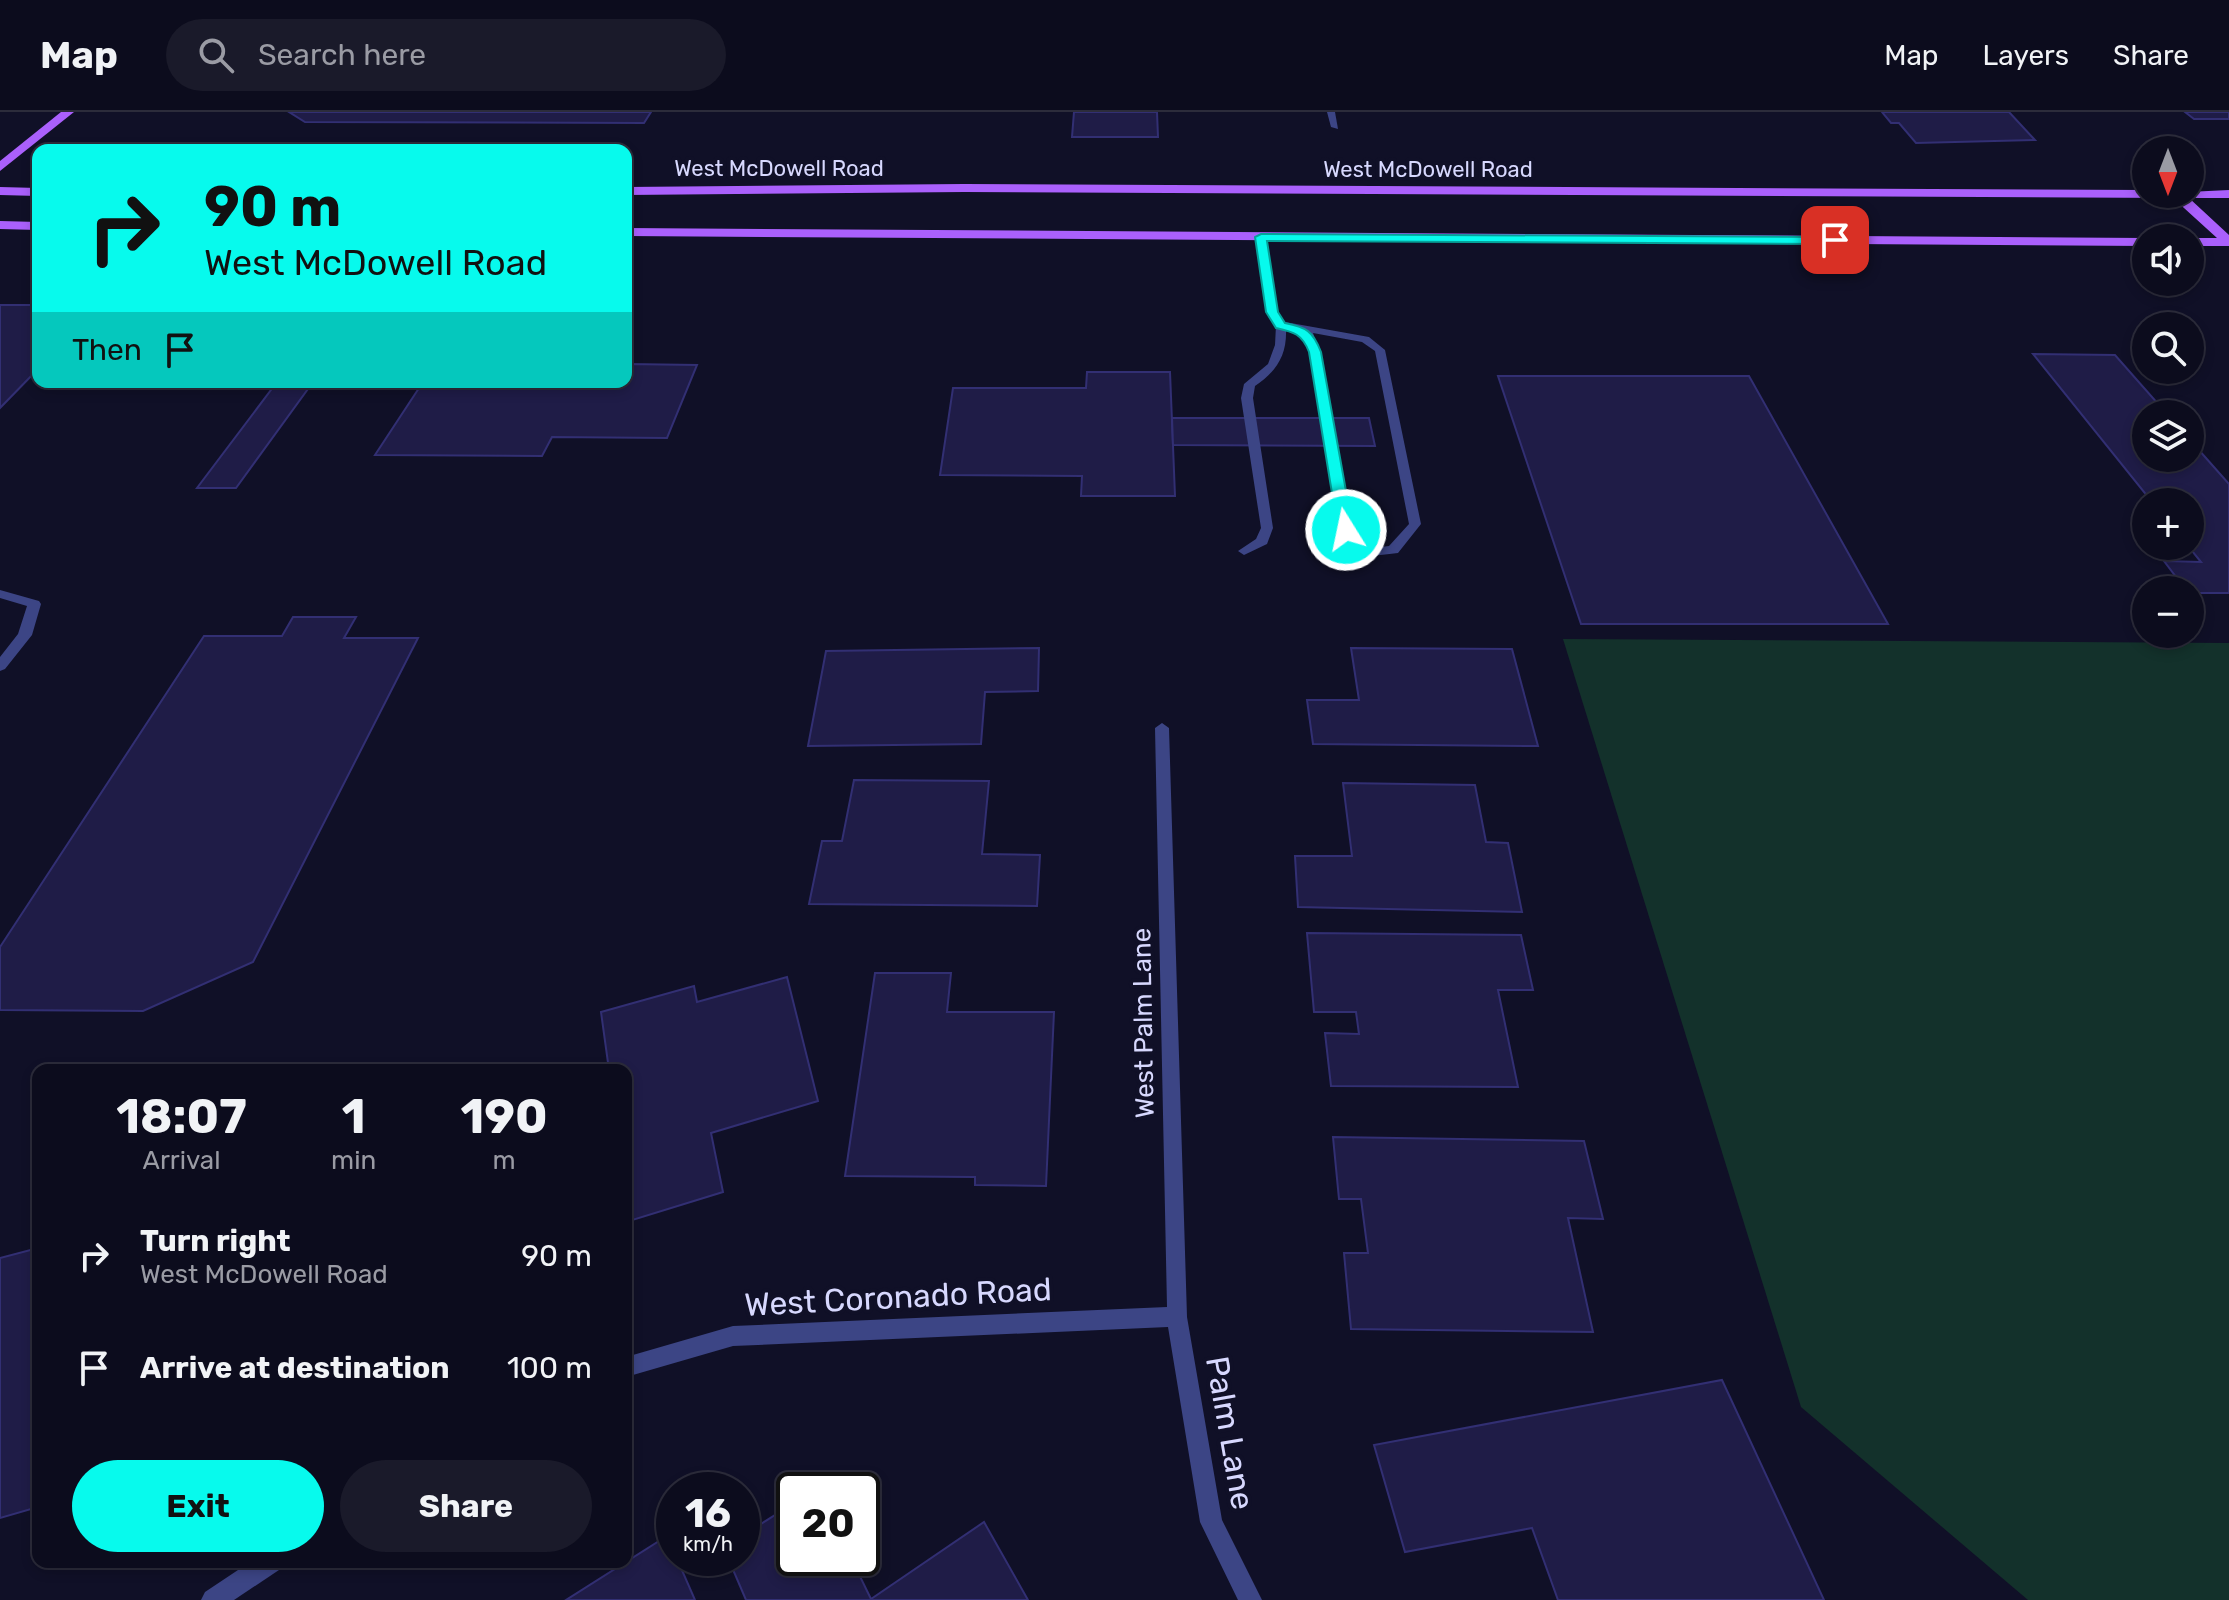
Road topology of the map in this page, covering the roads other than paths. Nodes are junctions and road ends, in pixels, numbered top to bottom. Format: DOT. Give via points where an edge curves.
graph roads {
  1 [pos="68,112"];
  2 [pos="1331,112"];
  3 [pos="1335,127"];
  4 [pos="0,167"];
  5 [pos="0,191"];
  6 [pos="632,191"];
  7 [pos="32,192"];
  8 [pos="2132,194"];
  9 [pos="2204,194"];
  10 [pos="2229,194"];
  11 [pos="2192,208"];
  12 [pos="0,225"];
  13 [pos="32,226"];
  14 [pos="632,232"];
  15 [pos="1261,237"];
  16 [pos="2132,242"];
  17 [pos="2204,242"];
  18 [pos="2229,242"];
  19 [pos="1281,325"];
  20 [pos="1301,330"];
  21 [pos="1244,551"];
  22 [pos="1320,552"];
  23 [pos="1372,552"];
  24 [pos="0,594"];
  25 [pos="0,666"];
  26 [pos="1162,728"];
  27 [pos="1177,1317"];
  28 [pos="632,1365"];
  29 [pos="262,1568"];
  30 [pos="213,1600"];
  31 [pos="1250,1600"];
  1 -- 4 [label="main road"];
  2 -- 3 [label="street"];
  5 -- 7 [label="main road"];
  6 -- 8 [label="main road, West McDowell Road"];
  9 -- 10 [label="main road, West McDowell Road"];
  11 -- 18 [label="main road"];
  12 -- 13 [label="main road"];
  14 -- 15 [label="main road"];
  15 -- 16 [label="main road"];
  15 -- 19 [label="street" via="1272,312"];
  17 -- 18 [label="main road"];
  19 -- 20 [label="street"];
  19 -- 21 [label="street" via="1282,351 1266,375 1250,384 1247,398 1267,528 1262,541"];
  20 -- 22 [label="street" via="1315,352 1346,530"];
  20 -- 23 [label="street" via="1339,332 1365,339 1380,350 1415,524 1393,550"];
  24 -- 25 [label="street" via="34,604 25,635"];
  26 -- 27 [label="street, West Palm Lane"];
  27 -- 28 [label="street, West Coronado Road" via="733,1336"];
  27 -- 31 [label="street, Palm Lane" via="1211,1522"];
  29 -- 30 [label="street"];
}
